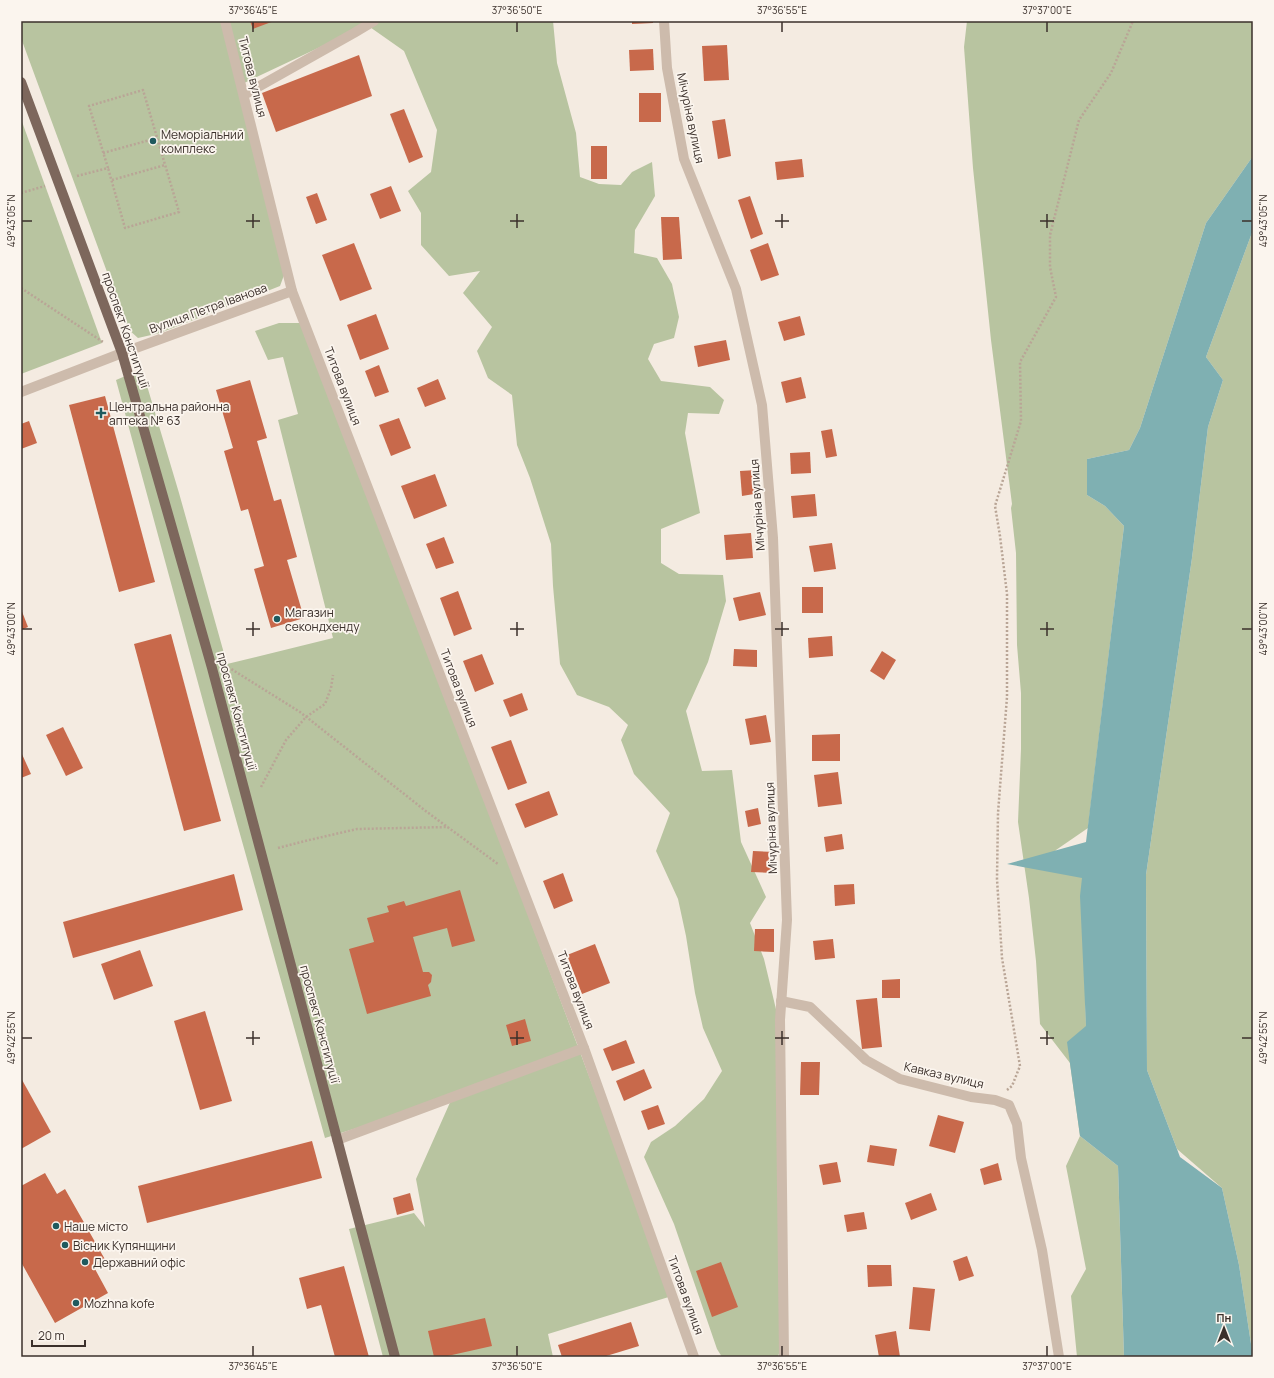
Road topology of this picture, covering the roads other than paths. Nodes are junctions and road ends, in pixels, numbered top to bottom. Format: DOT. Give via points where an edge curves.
graph roads {
  1 [pos="226,21"];
  2 [pos="374,21"];
  3 [pos="664,21"];
  4 [pos="21,82"];
  5 [pos="244,95"];
  6 [pos="292,291"];
  7 [pos="122,353"];
  8 [pos="21,392"];
  9 [pos="782,1001"];
  10 [pos="584,1048"];
  11 [pos="337,1140"];
  12 [pos="395,1357"];
  13 [pos="694,1357"];
  14 [pos="784,1357"];
  15 [pos="1059,1357"];
  1 -- 5 [label="street, Титова вулиця"];
  2 -- 5 [label="street"];
  3 -- 9 [label="street, Мічуріна вулиця" via="667,68 684,159 736,290 762,405 773,538 787,920"];
  4 -- 7 [label="main road, проспект Конституції"];
  5 -- 6 [label="street, Титова вулиця"];
  6 -- 7 [label="street, Вулиця Петра Іванова"];
  6 -- 10 [label="street, Титова вулиця"];
  7 -- 8 [label="street, Вулиця Петра Іванова"];
  7 -- 11 [label="main road, проспект Конституції" via="212,668"];
  9 -- 14 [label="street" via="780,1034"];
  9 -- 15 [label="street, Кавказ вулиця" via="810,1007 866,1060 900,1079 971,1097 995,1100 1009,1106 1017,1124 1021,1158 1042,1250"];
  10 -- 11 [label="street"];
  10 -- 13 [label="street, Титова вулиця"];
  11 -- 12 [label="main road, проспект Конституції"];
}
